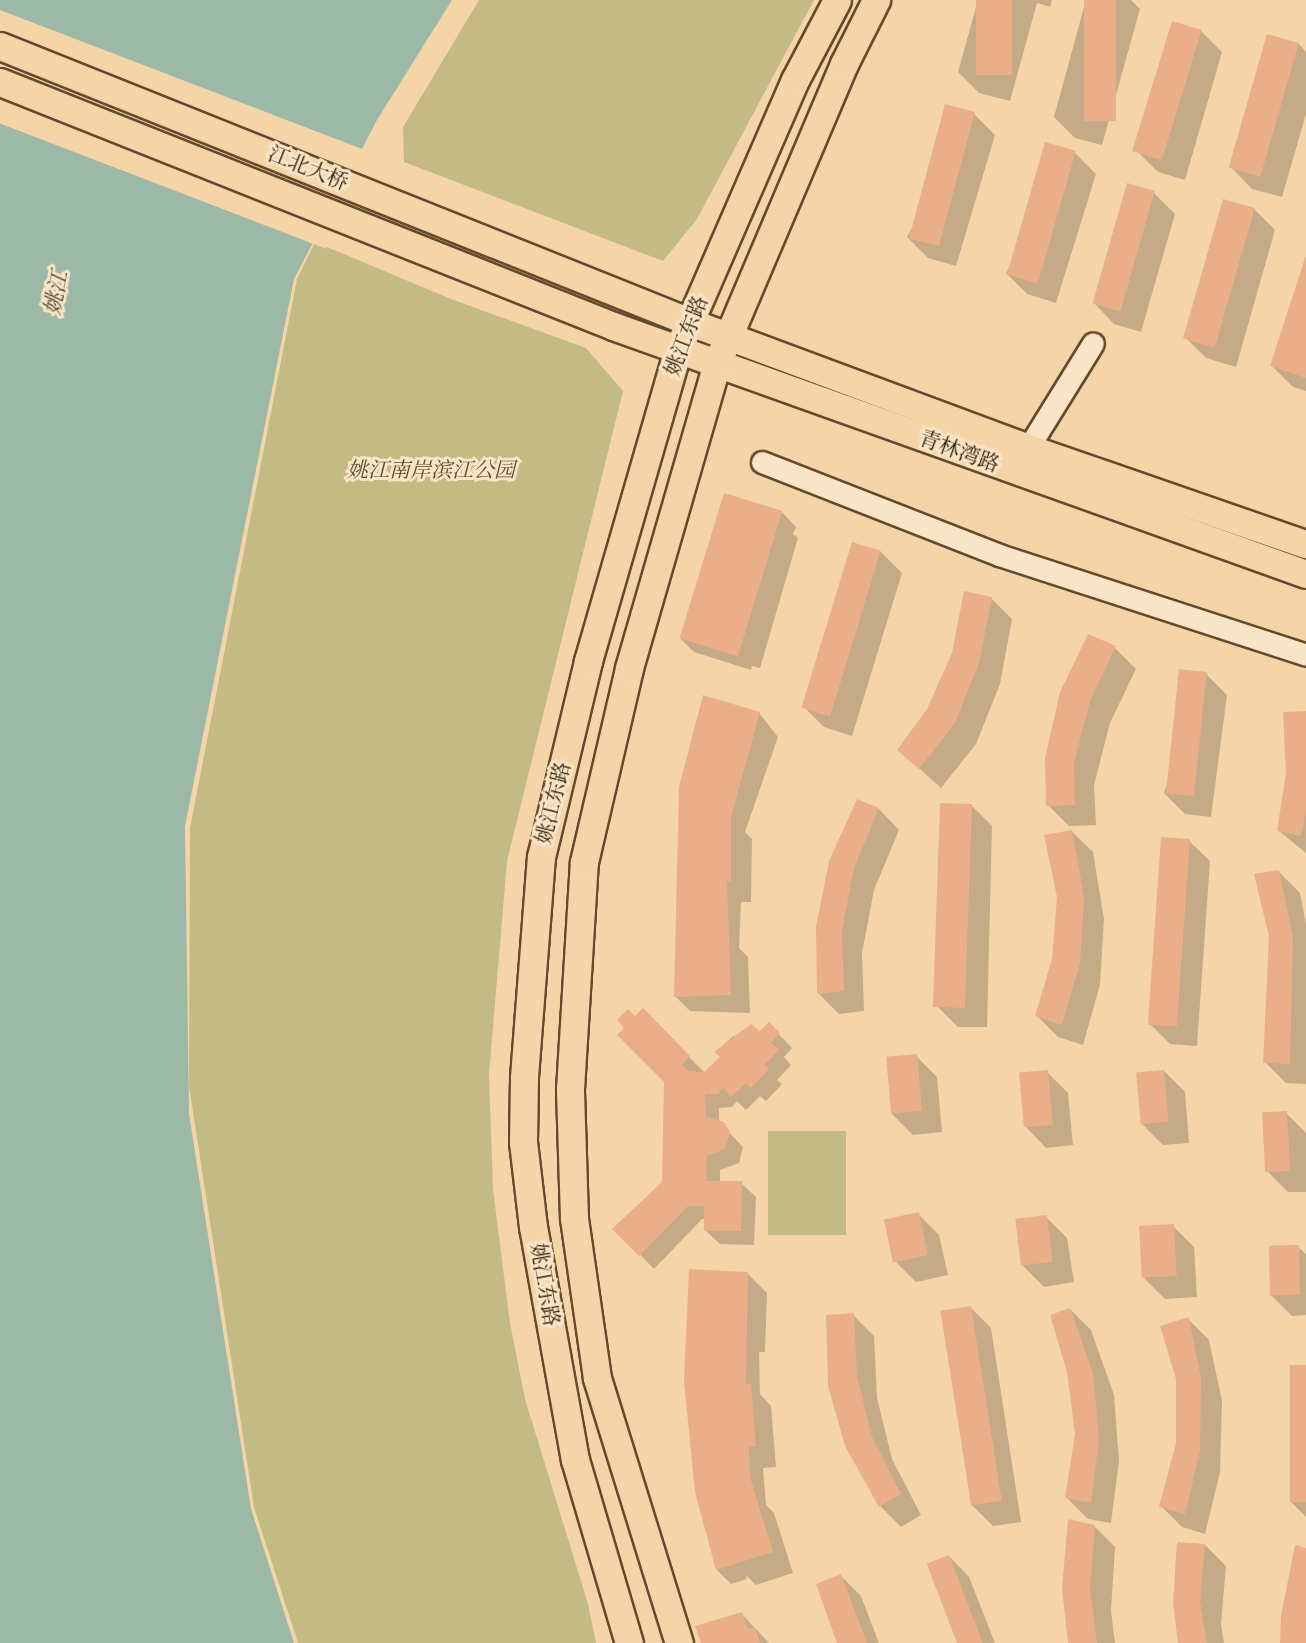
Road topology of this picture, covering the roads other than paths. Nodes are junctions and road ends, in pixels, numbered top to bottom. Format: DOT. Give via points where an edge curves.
graph roads {
  1 [pos="837,0"];
  2 [pos="876,0"];
  3 [pos="0,46"];
  4 [pos="0,82"];
  5 [pos="616,293"];
  6 [pos="690,322"];
  7 [pos="613,326"];
  8 [pos="728,336"];
  9 [pos="1093,343"];
  10 [pos="678,349"];
  11 [pos="717,363"];
  12 [pos="1028,448"];
  13 [pos="762,462"];
  14 [pos="1306,544"];
  15 [pos="1306,574"];
  16 [pos="1306,656"];
  17 [pos="629,1643"];
  18 [pos="679,1643"];
  1 -- 6 [label="main road, 姚江东路" via="795,80"];
  2 -- 8 [label="main road, 姚江东路"];
  3 -- 5 [label="main road, 江北大桥"];
  4 -- 7 [label="main road, 江北大桥"];
  5 -- 6 [label="main road, 青林湾路"];
  6 -- 8 [label="main road, 青林湾路"];
  6 -- 10 [label="main road, 姚江东路"];
  7 -- 10 [label="main road, 青林湾路"];
  8 -- 11 [label="main road, 姚江东路"];
  8 -- 12 [label="main road, 青林湾路"];
  9 -- 12 [label="street"];
  10 -- 11 [label="main road, 青林湾路"];
  10 -- 17 [label="main road, 姚江东路" via="588,662 541,857 524,1077 523,1142 533,1227 575,1460"];
  11 -- 15 [label="main road, 青林湾路"];
  11 -- 18 [label="main road, 姚江东路" via="629,668 584,862 570,1089 574,1218 597,1378"];
  12 -- 14 [label="main road, 青林湾路"];
  13 -- 16 [label="street" via="999,555"];
}
